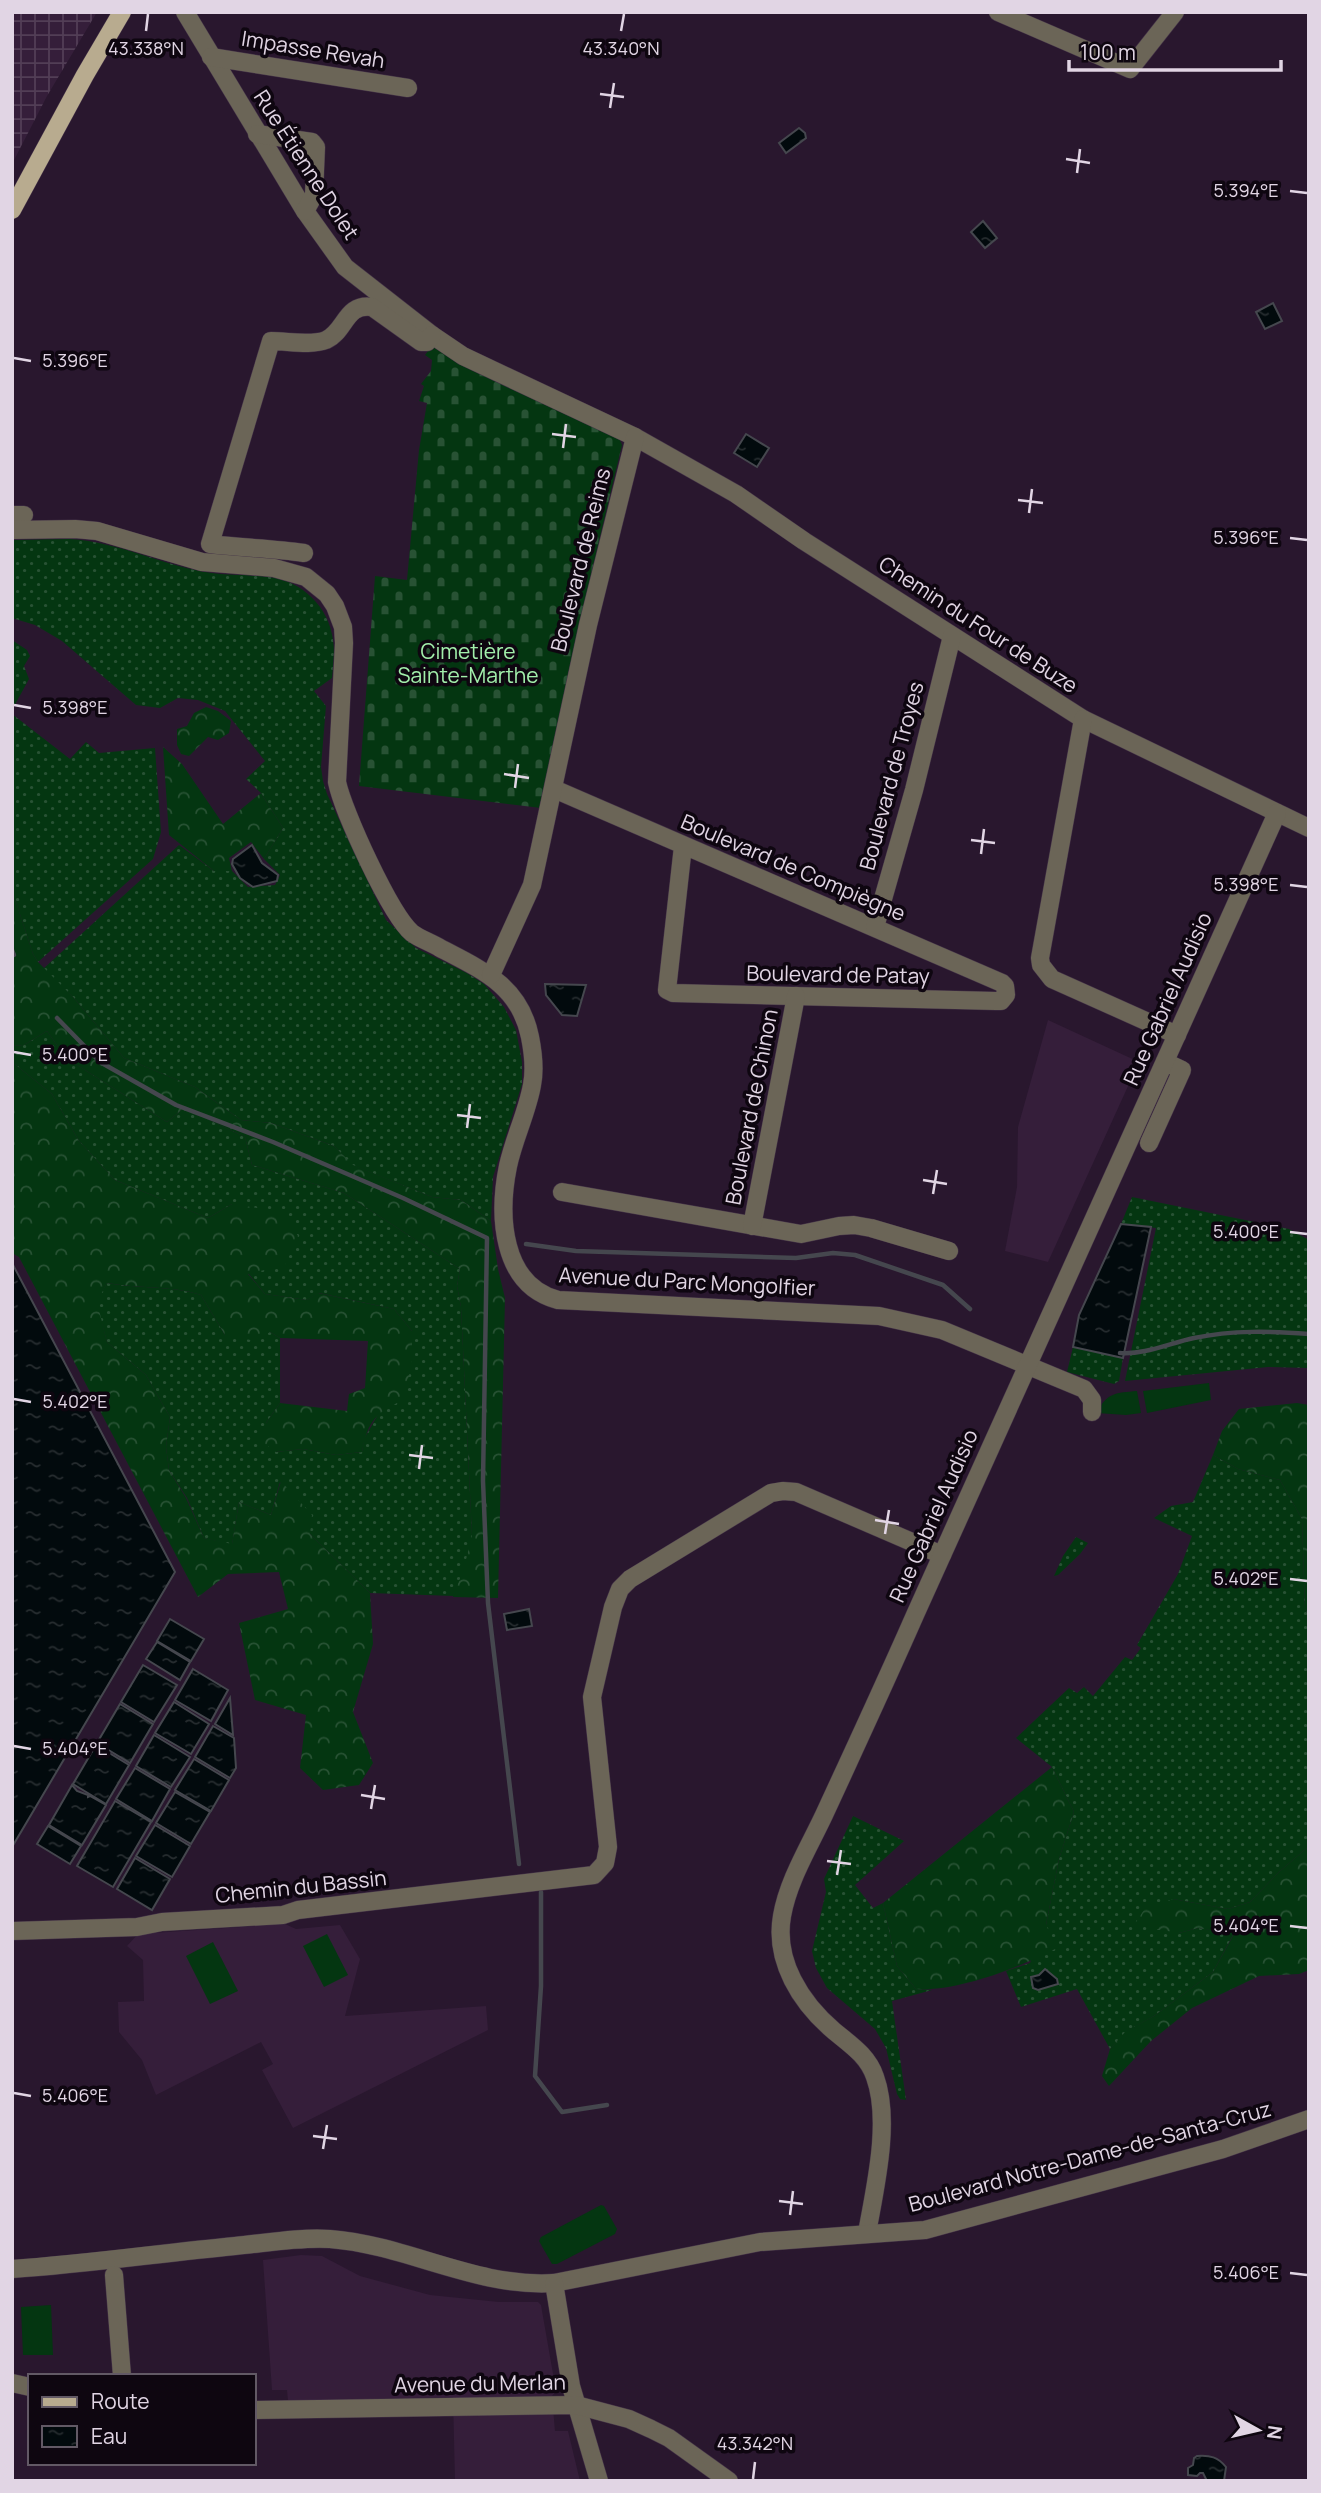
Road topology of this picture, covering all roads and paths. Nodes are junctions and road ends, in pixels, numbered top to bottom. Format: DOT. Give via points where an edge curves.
graph roads {
  1 [pos="122,12"];
  2 [pos="185,12"];
  3 [pos="998,12"];
  4 [pos="1175,12"];
  5 [pos="211,57"];
  6 [pos="408,88"];
  7 [pos="257,134"];
  8 [pos="12,210"];
  9 [pos="305,211"];
  10 [pos="432,335"];
  11 [pos="635,437"];
  12 [pos="12,530"];
  13 [pos="304,553"];
  14 [pos="952,636"];
  15 [pos="1083,719"];
  16 [pos="554,789"];
  17 [pos="1277,813"];
  18 [pos="1309,828"];
  19 [pos="683,846"];
  20 [pos="875,927"];
  21 [pos="491,975"];
  22 [pos="1006,995"];
  23 [pos="796,996"];
  24 [pos="1177,1035"];
  25 [pos="1165,1062"];
  26 [pos="1149,1143"];
  27 [pos="562,1192"];
  28 [pos="752,1226"];
  29 [pos="949,1251"];
  30 [pos="1026,1365"];
  31 [pos="1091,1412"];
  32 [pos="942,1555"];
  33 [pos="12,1931"];
  34 [pos="1309,2119"];
  35 [pos="867,2233"];
  36 [pos="12,2269"];
  37 [pos="114,2275"];
  38 [pos="554,2283"];
  39 [pos="122,2374"];
  40 [pos="576,2405"];
  41 [pos="256,2410"];
  42 [pos="599,2481"];
  43 [pos="729,2481"];
  1 -- 8 [label="main road"];
  2 -- 5 [label="street, Rue Étienne Dolet"];
  3 -- 4 [label="street" via="1130,69"];
  5 -- 6 [label="street, Impasse Revah"];
  5 -- 7 [label="street, Rue Étienne Dolet"];
  7 -- 9 [label="street, Rue Étienne Dolet"];
  7 -- 9 [label="street" via="316,146 314,195"];
  9 -- 10 [label="street, Rue Étienne Dolet" via="345,267"];
  10 -- 11 [label="street, Rue Étienne Dolet" via="463,356"];
  10 -- 13 [label="street" via="424,343 372,307 362,306 328,339 271,341 210,544"];
  11 -- 14 [label="street, Chemin du Four de Buze" via="737,494"];
  11 -- 16 [label="street, Boulevard de Reims" via="588,625"];
  12 -- 21 [label="street, Avenue du Parc Mongolfier" via="97,531 202,562 291,571 327,594 343,627 337,782 349,818 390,903 413,933"];
  14 -- 15 [label="street, Chemin du Four de Buze"];
  14 -- 20 [label="street, Boulevard de Troyes"];
  15 -- 17 [label="street, Chemin du Four de Buze"];
  15 -- 24 [label="street" via="1041,965 1052,979"];
  16 -- 19 [label="street, Boulevard de Compiègne"];
  16 -- 21 [label="street, Boulevard de Reims" via="532,885"];
  17 -- 18 [label="street, Chemin du Four de Buze"];
  17 -- 24 [label="street, Rue Gabriel Audisio"];
  19 -- 20 [label="street, Boulevard de Compiègne"];
  19 -- 23 [label="street, Boulevard de Patay" via="667,990"];
  20 -- 22 [label="street, Boulevard de Compiègne" via="1002,984"];
  21 -- 30 [label="street, Avenue du Parc Mongolfier" via="516,1002 530,1037 533,1085 508,1166 506,1238 520,1277 543,1296 879,1317 942,1330"];
  22 -- 23 [label="street, Boulevard de Patay" via="1001,1001"];
  23 -- 28 [label="street, Boulevard de Chinon"];
  24 -- 25 [label="street, Rue Gabriel Audisio"];
  25 -- 26 [label="street" via="1182,1070"];
  25 -- 30 [label="street, Rue Gabriel Audisio"];
  27 -- 28 [label="street"];
  28 -- 29 [label="street" via="801,1234 854,1225"];
  30 -- 31 [label="street, Avenue du Parc Mongolfier" via="1084,1389 1092,1399"];
  30 -- 32 [label="street, Rue Gabriel Audisio"];
  32 -- 33 [label="street, Chemin du Bassin" via="817,1500 783,1491 771,1493 630,1579 613,1607 592,1697 608,1847 605,1863 594,1875 298,1910 283,1916"];
  32 -- 35 [label="street, Rue Gabriel Audisio" via="791,1887 780,1927 783,1958 799,1992 831,2029 858,2049 870,2065 880,2093 881,2135"];
  34 -- 35 [label="street, Boulevard Notre-Dame-de-Santa-Cruz" via="1223,2149 925,2231"];
  35 -- 38 [label="street, Boulevard Notre-Dame-de-Santa-Cruz" via="760,2242"];
  36 -- 38 [label="street, Boulevard Notre-Dame-de-Santa-Cruz" via="326,2239 353,2242 468,2274"];
  37 -- 39 [label="street"];
  38 -- 40 [label="street"];
  40 -- 41 [label="street, Avenue du Merlan"];
  40 -- 42 [label="street"];
  40 -- 43 [label="street, Avenue du Merlan" via="652,2429"];
}
